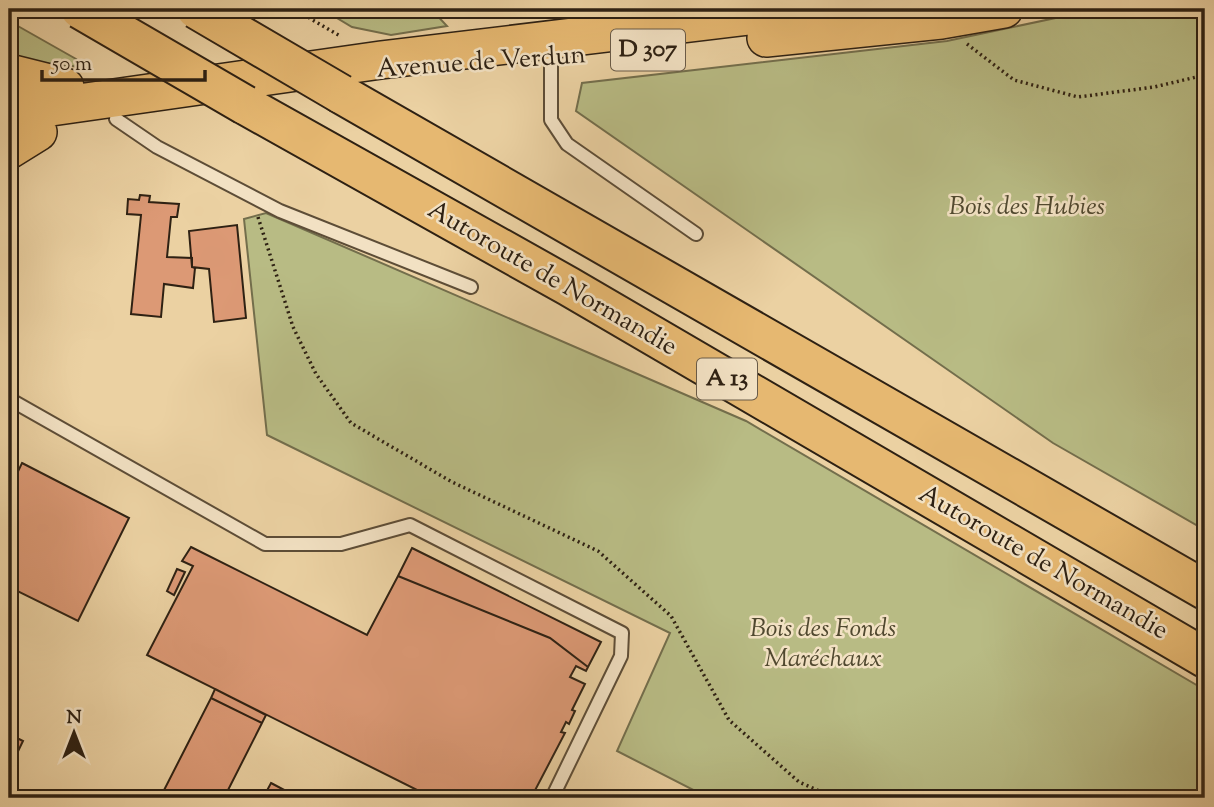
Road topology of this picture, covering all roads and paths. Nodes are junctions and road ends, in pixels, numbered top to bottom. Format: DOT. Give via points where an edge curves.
graph roads {
  1 [pos="79,9"];
  2 [pos="195,9"];
  3 [pos="806,9"];
  4 [pos="1004,9"];
  5 [pos="960,39"];
  6 [pos="551,60"];
  7 [pos="9,73"];
  8 [pos="291,73"];
  9 [pos="1205,75"];
  10 [pos="65,87"];
  11 [pos="9,94"];
  12 [pos="236,94"];
  13 [pos="116,119"];
  14 [pos="16,133"];
  15 [pos="246,194"];
  16 [pos="696,234"];
  17 [pos="471,287"];
  18 [pos="9,399"];
  19 [pos="1205,590"];
  20 [pos="1205,658"];
  21 [pos="552,798"];
  22 [pos="835,798"];
  1 -- 12 [label="highway, Autoroute de Normandie / A 13, bridge"];
  2 -- 19 [label="highway, Autoroute de Normandie / A 13, bridge"];
  3 -- 8 [label="main road, Avenue de Verdun / D 307"];
  4 -- 6 [label="main road, Avenue de Verdun / D 307" via="942,20"];
  5 -- 9 [label="path" via="1014,80 1078,97"];
  6 -- 8 [label="main road, Avenue de Verdun / D 307"];
  6 -- 16 [label="lane" via="551,120 568,144"];
  7 -- 10 [label="main road"];
  8 -- 12 [label="main road, Avenue de Verdun / D 307"];
  10 -- 11 [label="main road"];
  10 -- 12 [label="main road" via="148,77"];
  12 -- 13 [label="main road"];
  12 -- 14 [label="main road, Avenue de Verdun / D 307"];
  12 -- 20 [label="highway, Autoroute de Normandie / A 13"];
  13 -- 14 [label="main road"];
  13 -- 15 [label="lane" via="157,147"];
  15 -- 17 [label="lane"];
  15 -- 22 [label="path" via="293,327 316,374 351,423 452,482 598,551 671,616 729,720 799,782"];
  18 -- 21 [label="lane" via="265,544 341,544 410,525 622,633 621,656"];
}
